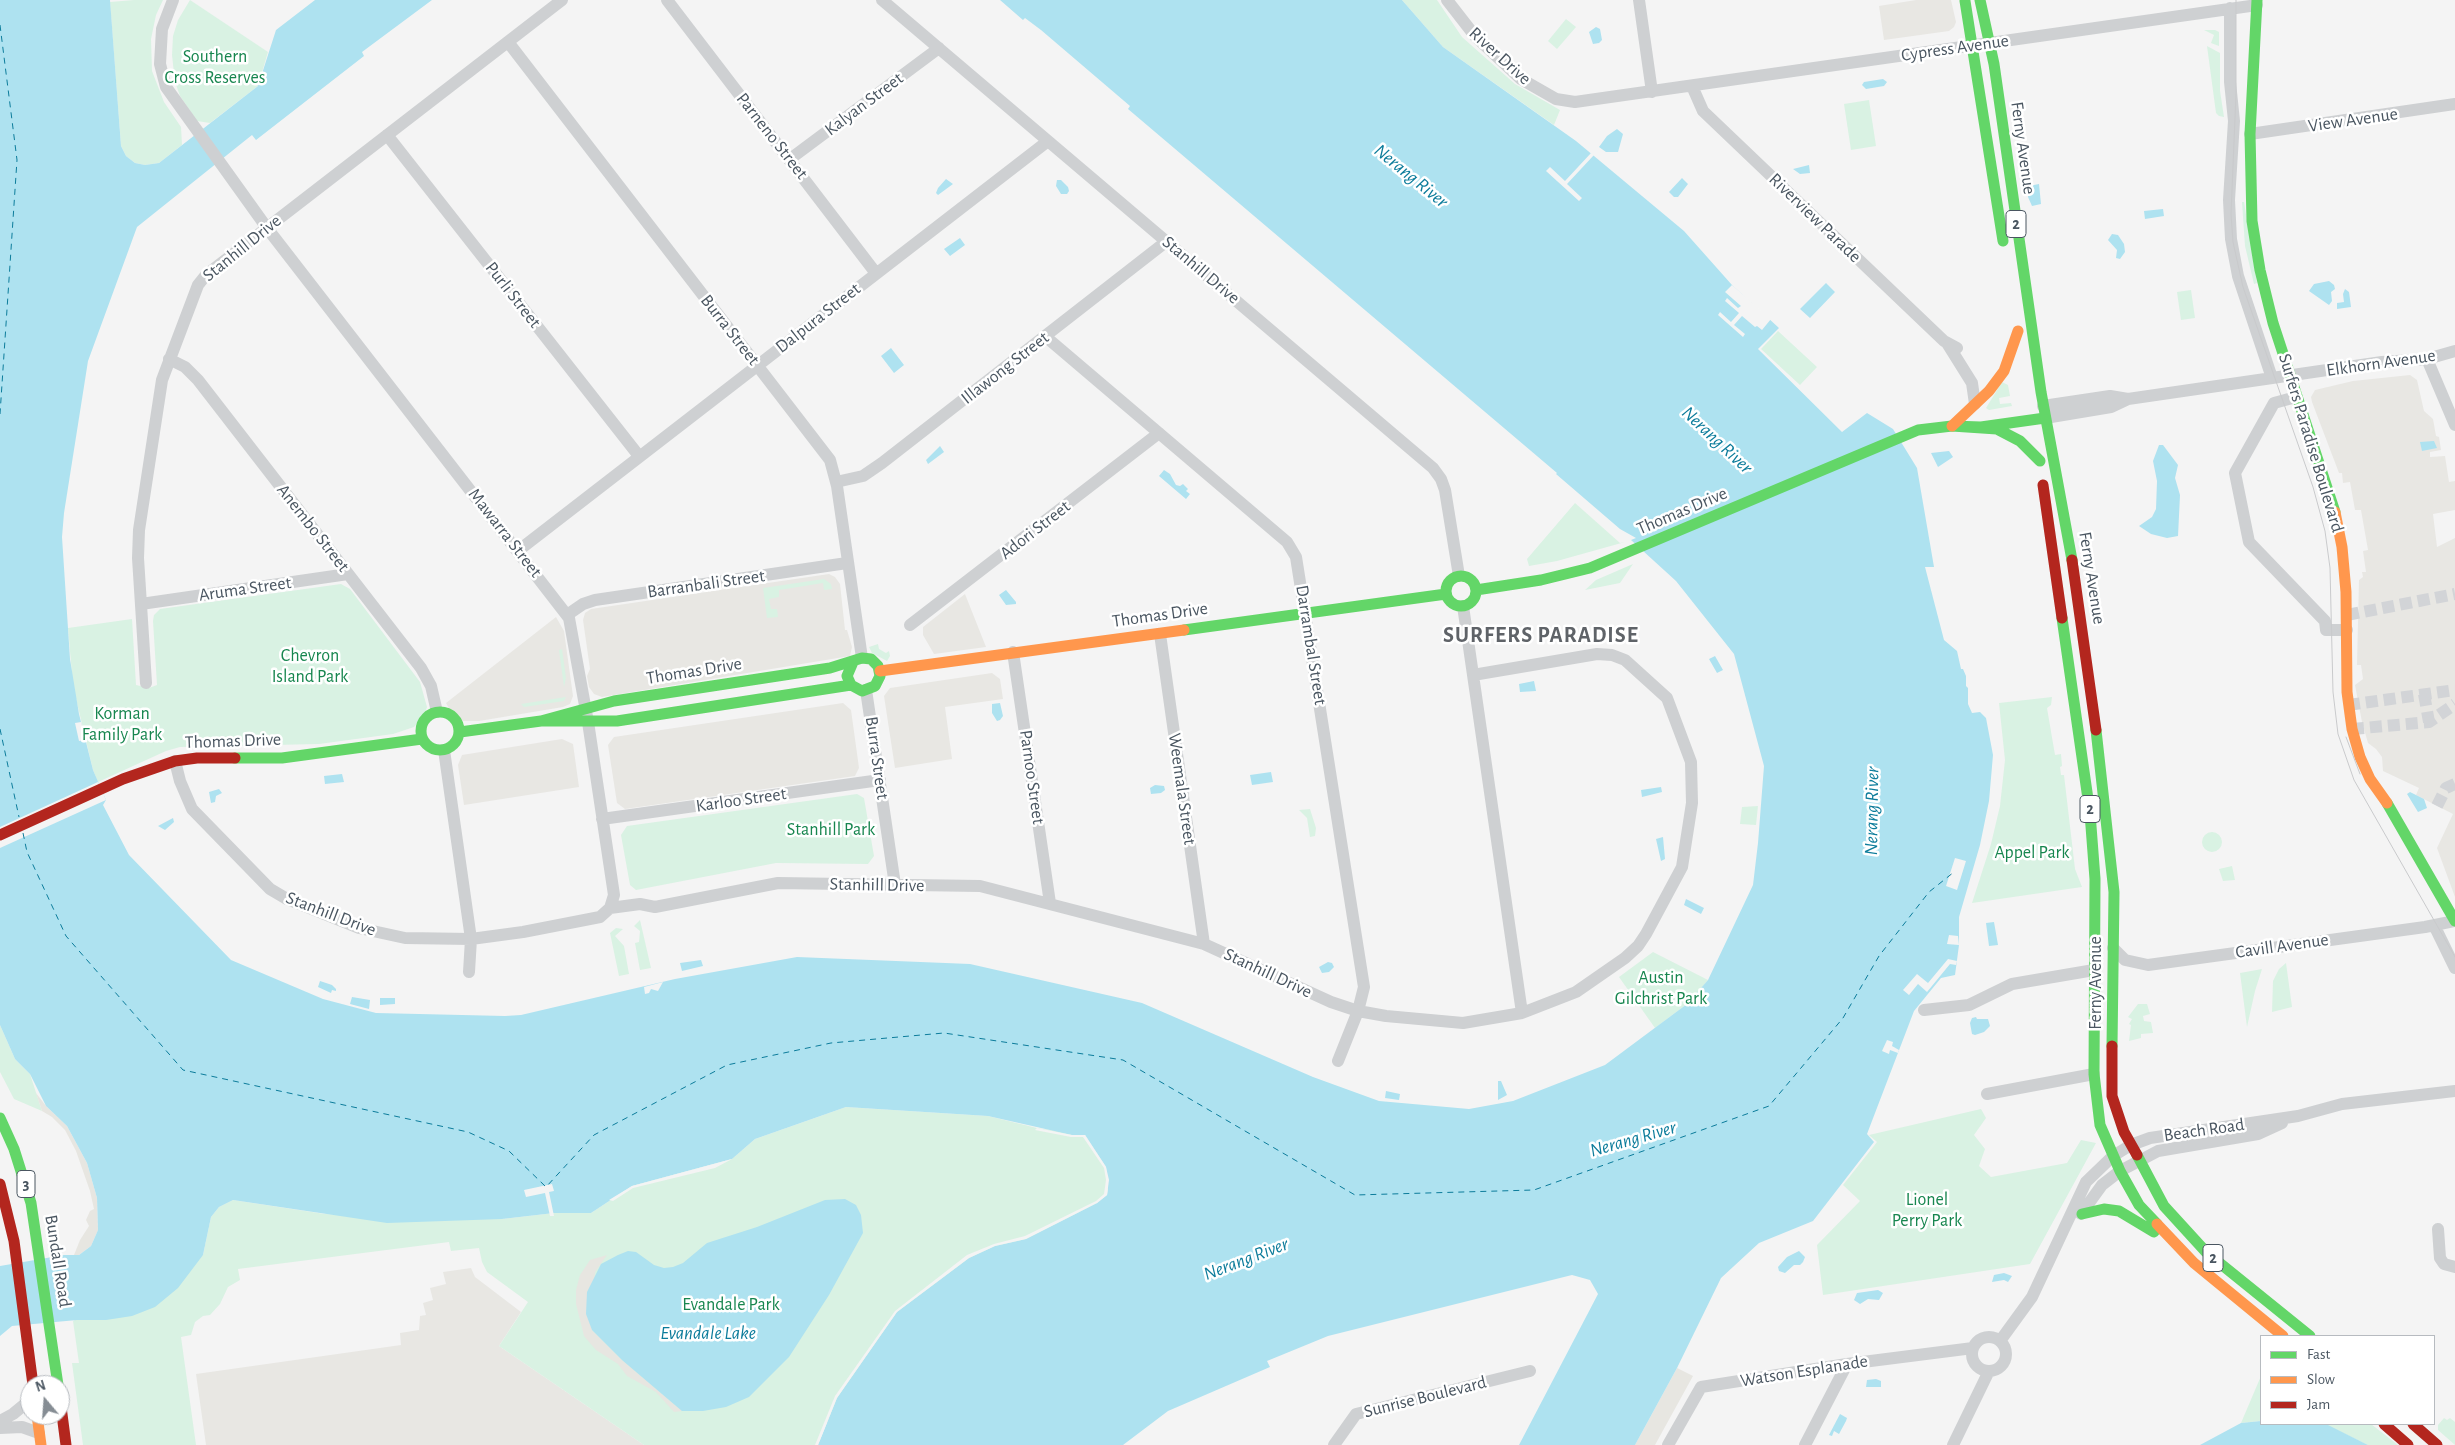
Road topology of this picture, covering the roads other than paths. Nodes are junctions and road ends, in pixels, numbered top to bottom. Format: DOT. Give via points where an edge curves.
graph roads {
  1 [pos="173,0"];
  2 [pos="562,0"];
  3 [pos="667,0"];
  4 [pos="882,0"];
  5 [pos="1447,0"];
  6 [pos="1639,0"];
  7 [pos="1965,0"];
  8 [pos="1980,0"];
  9 [pos="2257,2"];
  10 [pos="2230,8"];
  11 [pos="508,42"];
  12 [pos="1989,42"];
  13 [pos="1972,44"];
  14 [pos="938,48"];
  15 [pos="1692,86"];
  16 [pos="1652,92"];
  17 [pos="2455,104"];
  18 [pos="2250,134"];
  19 [pos="387,135"];
  20 [pos="1048,141"];
  21 [pos="790,159"];
  22 [pos="267,228"];
  23 [pos="1167,241"];
  24 [pos="2005,249"];
  25 [pos="876,272"];
  26 [pos="1046,337"];
  27 [pos="2455,351"];
  28 [pos="2023,358"];
  29 [pos="169,359"];
  30 [pos="2427,359"];
  31 [pos="758,366"];
  32 [pos="2289,375"];
  33 [pos="2272,378"];
  34 [pos="2296,397"];
  35 [pos="1976,404"];
  36 [pos="2037,420"];
  37 [pos="2455,425"];
  38 [pos="1952,426"];
  39 [pos="1159,433"];
  40 [pos="639,456"];
  41 [pos="2040,462"];
  42 [pos="836,482"];
  43 [pos="2070,545"];
  44 [pos="519,550"];
  45 [pos="847,563"];
  46 [pos="348,574"];
  47 [pos="1459,576"];
  48 [pos="1476,590"];
  49 [pos="1446,594"];
  50 [pos="141,604"];
  51 [pos="1463,606"];
  52 [pos="1306,612"];
  53 [pos="567,614"];
  54 [pos="910,625"];
  55 [pos="2347,630"];
  56 [pos="1160,634"];
  57 [pos="2068,650"];
  58 [pos="1013,652"];
  59 [pos="857,660"];
  60 [pos="880,671"];
  61 [pos="1473,675"];
  62 [pos="146,683"];
  63 [pos="852,685"];
  64 [pos="866,690"];
  65 [pos="614,701"];
  66 [pos="585,708"];
  67 [pos="437,712"];
  68 [pos="542,721"];
  69 [pos="618,721"];
  70 [pos="588,722"];
  71 [pos="460,732"];
  72 [pos="422,739"];
  73 [pos="444,750"];
  74 [pos="175,761"];
  75 [pos="880,780"];
  76 [pos="602,819"];
  77 [pos="0,835"];
  78 [pos="895,885"];
  79 [pos="1050,903"];
  80 [pos="610,908"];
  81 [pos="2455,921"];
  82 [pos="2434,925"];
  83 [pos="470,939"];
  84 [pos="1204,944"];
  85 [pos="2113,948"];
  86 [pos="2455,968"];
  87 [pos="2094,970"];
  88 [pos="469,972"];
  89 [pos="1924,1010"];
  90 [pos="1358,1011"];
  91 [pos="1522,1013"];
  92 [pos="1338,1060"];
  93 [pos="2094,1074"];
  94 [pos="2454,1091"];
  95 [pos="1987,1094"];
  96 [pos="2298,1116"];
  97 [pos="0,1118"];
  98 [pos="2131,1145"];
  99 [pos="2113,1156"];
  100 [pos="2138,1161"];
  101 [pos="2120,1171"];
  102 [pos="0,1184"];
  103 [pos="2082,1214"];
  104 [pos="2438,1229"];
  105 [pos="2059,1244"];
  106 [pos="2175,1244"];
  107 [pos="2455,1267"];
  108 [pos="2282,1335"];
  109 [pos="2309,1335"];
  110 [pos="2000,1341"];
  111 [pos="1973,1348"];
  112 [pos="1848,1364"];
  113 [pos="1530,1371"];
  114 [pos="1989,1371"];
  115 [pos="32,1375"];
  116 [pos="57,1375"];
  117 [pos="20,1408"];
  118 [pos="0,1421"];
  119 [pos="38,1425"];
  120 [pos="63,1425"];
  121 [pos="2385,1425"];
  122 [pos="2414,1425"];
  123 [pos="0,1428"];
  124 [pos="40,1439"];
  125 [pos="66,1445"];
  126 [pos="1334,1445"];
  127 [pos="1668,1445"];
  128 [pos="1805,1445"];
  129 [pos="1953,1445"];
  130 [pos="2408,1445"];
  131 [pos="2437,1445"];
  1 -- 22 [label="street, Mawarra Street" via="162,29 160,64 166,87"];
  2 -- 11 [label="street, Stanhill Drive"];
  3 -- 21 [label="street, Parneno Street"];
  4 -- 14 [label="street, Stanhill Drive"];
  5 -- 16 [label="street, River Drive" via="1475,36 1521,78 1556,99 1575,102"];
  6 -- 16 [label="street"];
  7 -- 13 [label="main road, Ferny Avenue / 2"];
  8 -- 12 [label="main road, Ferny Avenue / 2"];
  9 -- 10 [label="street, Cypress Avenue"];
  9 -- 18 [label="main road, Surfers Paradise Boulevard"];
  10 -- 12 [label="street, Cypress Avenue"];
  10 -- 33 [label="street, Surfers Paradise Boulevard" via="2230,82 2234,121 2229,200 2231,239 2238,276"];
  11 -- 19 [label="street, Stanhill Drive"];
  11 -- 31 [label="street, Burra Street"];
  12 -- 13 [label="street, Cypress Avenue"];
  12 -- 36 [label="main road, Ferny Avenue / 2"];
  13 -- 15 [label="street, Cypress Avenue"];
  13 -- 24 [label="main road, Ferny Avenue / 2"];
  14 -- 20 [label="street, Stanhill Drive"];
  14 -- 21 [label="street, Kalyan Street"];
  15 -- 16 [label="street, Cypress Avenue"];
  15 -- 35 [label="street, Riverview Parade" via="1703,111 1952,346 1972,382"];
  17 -- 18 [label="street, View Avenue"];
  18 -- 32 [label="main road, Surfers Paradise Boulevard" via="2251,204 2256,245 2264,287"];
  19 -- 22 [label="street, Stanhill Drive"];
  19 -- 40 [label="street, Purli Street"];
  20 -- 23 [label="street, Stanhill Drive"];
  20 -- 25 [label="street, Dalpura Street"];
  21 -- 25 [label="street, Parneno Street"];
  22 -- 29 [label="street, Stanhill Drive" via="200,281"];
  22 -- 44 [label="street, Mawarra Street"];
  23 -- 26 [label="street, Illawong Street"];
  23 -- 47 [label="street, Stanhill Drive" via="1436,472 1445,490"];
  25 -- 31 [label="street, Dalpura Street"];
  26 -- 39 [label="street, Darrambal Street"];
  26 -- 42 [label="street, Illawong Street" via="872,470 858,478"];
  27 -- 30 [label="street, Elkhorn Avenue"];
  28 -- 35 [label="main road" via="2017,326 2004,371"];
  29 -- 46 [label="street, Anembo Street" via="193,374"];
  29 -- 50 [label="street, Stanhill Drive" via="161,386 139,535"];
  30 -- 32 [label="street, Elkhorn Avenue"];
  30 -- 37 [label="street"];
  31 -- 40 [label="street, Dalpura Street"];
  31 -- 42 [label="street, Burra Street" via="828,457"];
  32 -- 33 [label="street, Elkhorn Avenue"];
  32 -- 34 [label="main road, Surfers Paradise Boulevard"];
  33 -- 36 [label="street, Elkhorn Avenue" via="2128,399 2112,407"];
  34 -- 55 [label="main road, Surfers Paradise Boulevard" via="2332,499 2345,568"];
  34 -- 55 [label="street" via="2274,403 2235,473 2249,542 2325,622 2326,630"];
  35 -- 38 [label="main road"];
  36 -- 38 [label="main road, Thomas Drive" via="1969,418"];
  36 -- 41 [label="main road, 2"];
  36 -- 43 [label="main road, Ferny Avenue / 2"];
  38 -- 41 [label="main road" via="1997,429 2020,441"];
  38 -- 48 [label="main road, Thomas Drive" via="1918,430 1899,437 1633,551 1566,575"];
  39 -- 52 [label="street, Darrambal Street" via="1290,546 1298,561"];
  39 -- 54 [label="street, Adori Street"];
  40 -- 44 [label="street, Dalpura Street"];
  41 -- 57 [label="main road, Ferny Avenue / 2"];
  42 -- 45 [label="street, Burra Street"];
  43 -- 57 [label="main road" via="2062,548 2060,555 2071,634"];
  43 -- 85 [label="main road, Ferny Avenue / 2" via="2098,738 2113,877"];
  44 -- 53 [label="street, Mawarra Street"];
  45 -- 53 [label="street, Barranbali Street" via="595,600"];
  45 -- 59 [label="street, Burra Street"];
  46 -- 50 [label="street, Aruma Street"];
  46 -- 67 [label="street, Anembo Street" via="426,675"];
  47 -- 48 [label="main road" via="1468,578"];
  47 -- 49 [label="main road" via="1447,584"];
  48 -- 51 [label="main road" via="1474,598"];
  49 -- 51 [label="main road" via="1454,605"];
  49 -- 52 [label="main road, Thomas Drive"];
  50 -- 62 [label="street, Stanhill Drive"];
  51 -- 61 [label="street"];
  52 -- 56 [label="main road, Thomas Drive"];
  52 -- 90 [label="street, Darrambal Street" via="1364,987"];
  53 -- 66 [label="street, Mawarra Street" via="573,632"];
  55 -- 81 [label="main road, Surfers Paradise Boulevard" via="2348,705 2360,756 2370,779 2396,815"];
  56 -- 58 [label="main road, Thomas Drive"];
  56 -- 84 [label="street, Weemala Street"];
  57 -- 87 [label="main road, Ferny Avenue / 2" via="2091,820 2095,879"];
  58 -- 60 [label="main road, Thomas Drive"];
  58 -- 79 [label="street, Parnoo Street"];
  59 -- 60 [label="main road" via="871,659"];
  59 -- 63 [label="main road" via="847,676"];
  59 -- 65 [label="main road, Thomas Drive" via="830,668"];
  60 -- 64 [label="main road" via="875,686"];
  61 -- 91 [label="street"];
  61 -- 91 [label="street, Stanhill Drive" via="1597,654 1625,660 1667,698 1691,762 1692,803 1682,867 1638,946 1576,992"];
  63 -- 64 [label="main road, Thomas Drive" via="858,690"];
  63 -- 69 [label="main road, Thomas Drive"];
  64 -- 75 [label="street, Burra Street"];
  65 -- 66 [label="main road, Thomas Drive"];
  65 -- 69 [label="main road"];
  66 -- 68 [label="main road, Thomas Drive"];
  66 -- 70 [label="street, Mawarra Street"];
  67 -- 71 [label="main road" via="450,715"];
  67 -- 72 [label="main road" via="422,722"];
  68 -- 70 [label="main road, Thomas Drive"];
  68 -- 71 [label="main road, Thomas Drive"];
  69 -- 70 [label="main road, Thomas Drive"];
  70 -- 76 [label="street, Mawarra Street"];
  71 -- 73 [label="main road" via="453,746"];
  72 -- 73 [label="main road" via="434,750"];
  72 -- 74 [label="main road, Thomas Drive" via="282,758"];
  73 -- 83 [label="street"];
  74 -- 77 [label="main road, Thomas Drive" via="138,772"];
  74 -- 83 [label="street, Stanhill Drive" via="192,809 270,889 359,928 405,938"];
  75 -- 76 [label="street, Karloo Street"];
  75 -- 78 [label="street, Burra Street"];
  76 -- 80 [label="street, Mawarra Street" via="614,895"];
  78 -- 79 [label="street, Stanhill Drive" via="980,886"];
  78 -- 80 [label="street, Stanhill Drive" via="778,883 655,907 640,904"];
  79 -- 84 [label="street, Stanhill Drive"];
  80 -- 83 [label="street, Stanhill Drive" via="600,917"];
  81 -- 82 [label="street, Cavill Avenue"];
  82 -- 85 [label="street, Cavill Avenue" via="2148,965 2125,960"];
  82 -- 86 [label="street"];
  83 -- 88 [label="street"];
  84 -- 90 [label="street, Stanhill Drive" via="1331,1002"];
  85 -- 98 [label="main road, Ferny Avenue / 2" via="2112,1096"];
  87 -- 89 [label="street" via="2012,984 1969,1005"];
  87 -- 93 [label="main road, Ferny Avenue / 2"];
  90 -- 91 [label="street, Stanhill Drive" via="1463,1023"];
  90 -- 92 [label="street, Darrambal Street"];
  93 -- 95 [label="street"];
  93 -- 99 [label="main road, Ferny Avenue / 2" via="2100,1125"];
  94 -- 96 [label="street, Beach Road" via="2342,1104"];
  96 -- 98 [label="street, Beach Road" via="2150,1138"];
  96 -- 100 [label="street, Beach Road" via="2258,1134 2158,1151"];
  97 -- 116 [label="main road, Bundall Road / 3" via="24,1178 40,1254"];
  98 -- 99 [label="street, Beach Road"];
  98 -- 100 [label="main road, Ferny Avenue / 2"];
  99 -- 101 [label="main road, Ferny Avenue / 2"];
  99 -- 105 [label="street, Beach Road" via="2086,1182"];
  100 -- 101 [label="street, Beach Road"];
  100 -- 109 [label="main road, 2" via="2164,1206 2194,1240 2237,1279"];
  101 -- 103 [label="street, Beach Road" via="2096,1191"];
  101 -- 106 [label="main road, 2" via="2139,1205"];
  102 -- 115 [label="main road, 3" via="17,1266"];
  103 -- 105 [label="street, Beach Road"];
  103 -- 106 [label="main road" via="2119,1211"];
  104 -- 107 [label="street" via="2440,1258 2444,1264"];
  105 -- 110 [label="street" via="2032,1297"];
  106 -- 108 [label="main road, 2"];
  110 -- 111 [label="street" via="1987,1337"];
  110 -- 114 [label="street" via="2005,1348 2004,1360 1998,1368"];
  111 -- 112 [label="street, Watson Esplanade"];
  111 -- 114 [label="street" via="1976,1366"];
  112 -- 127 [label="street, Watson Esplanade" via="1701,1387"];
  112 -- 128 [label="street"];
  113 -- 126 [label="street, Sunrise Boulevard" via="1356,1414"];
  114 -- 129 [label="street"];
  117 -- 118 [label="street"];
  119 -- 124 [label="main road"];
  120 -- 125 [label="main road"];
  121 -- 130 [label="main road"];
  122 -- 131 [label="main road"];
  123 -- 124 [label="street" via="22,1427"];
}
